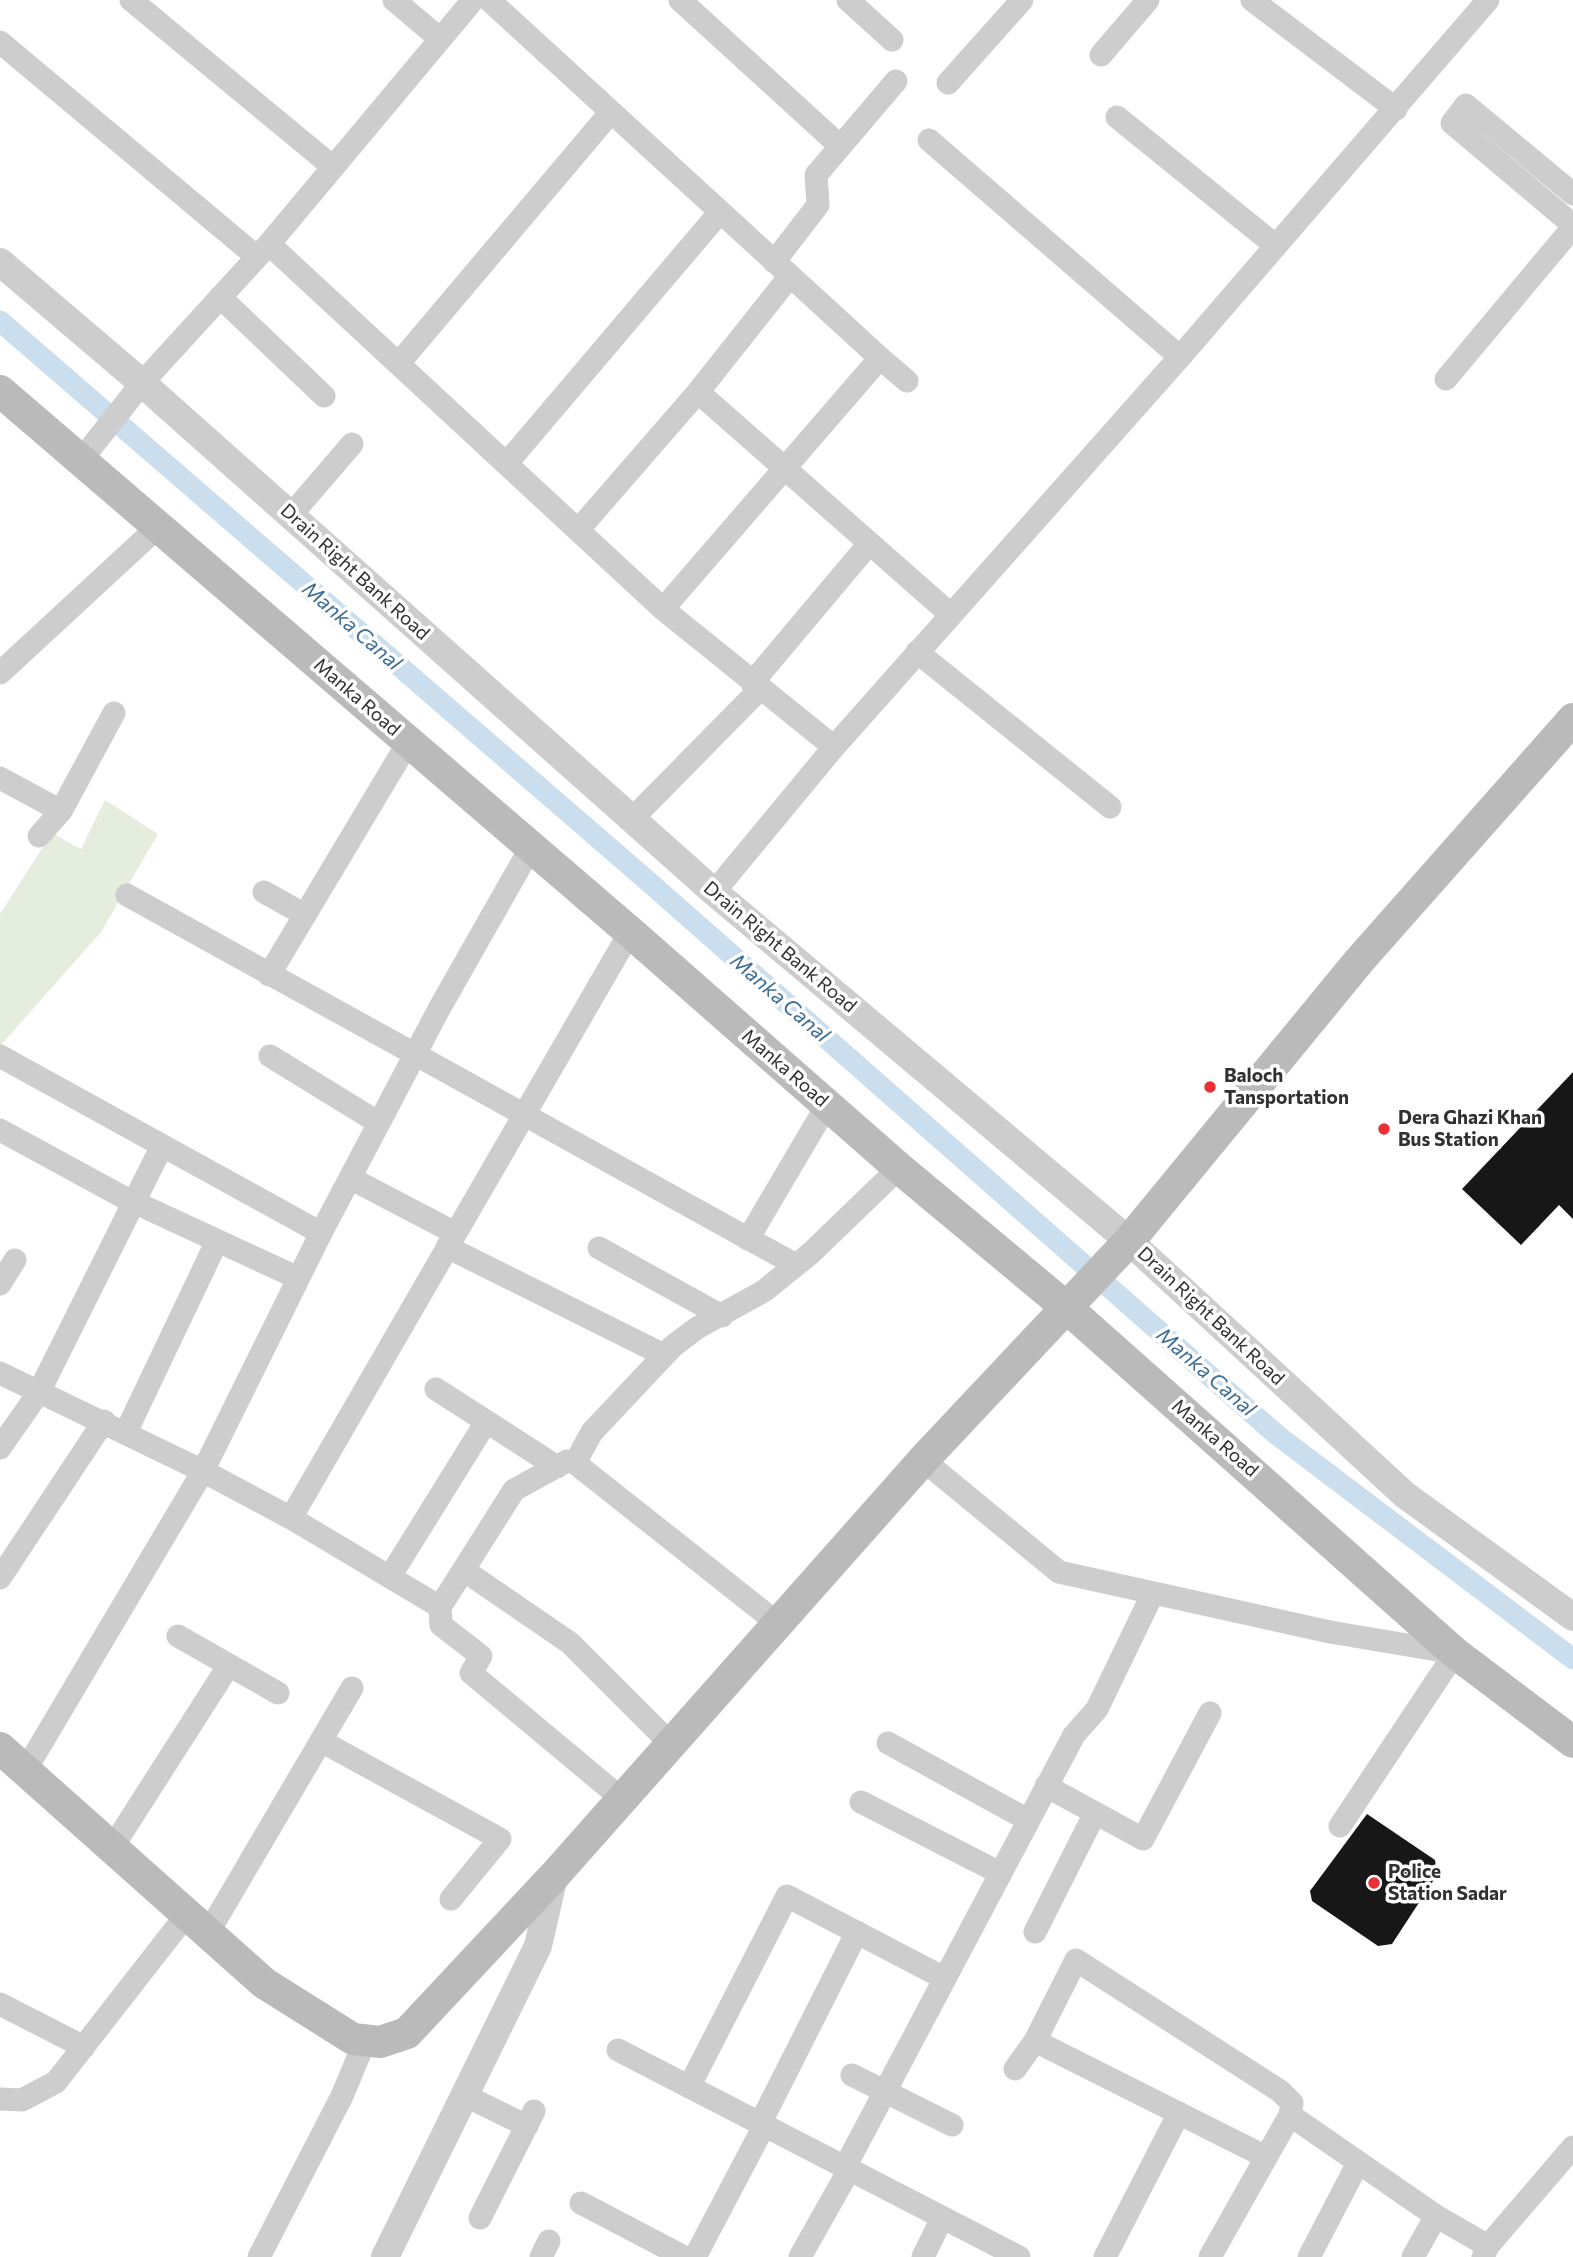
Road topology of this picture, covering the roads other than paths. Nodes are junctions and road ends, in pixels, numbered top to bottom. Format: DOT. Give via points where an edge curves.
graph roads {
  1 [pos="131,0"];
  2 [pos="394,0"];
  3 [pos="473,0"];
  4 [pos="489,0"];
  5 [pos="680,0"];
  6 [pos="1022,0"];
  7 [pos="1148,0"];
  8 [pos="1252,0"];
  9 [pos="1487,0"];
  10 [pos="853,2"];
  11 [pos="440,39"];
  12 [pos="892,40"];
  13 [pos="0,42"];
  14 [pos="1101,55"];
  15 [pos="896,81"];
  16 [pos="948,83"];
  17 [pos="1396,109"];
  18 [pos="611,112"];
  19 [pos="1117,117"];
  20 [pos="929,140"];
  21 [pos="840,146"];
  22 [pos="332,167"];
  23 [pos="1573,194"];
  24 [pos="1573,202"];
  25 [pos="720,212"];
  26 [pos="1573,226"];
  27 [pos="1276,246"];
  28 [pos="263,250"];
  29 [pos="0,262"];
  30 [pos="782,269"];
  31 [pos="220,297"];
  32 [pos="1180,357"];
  33 [pos="880,358"];
  34 [pos="399,363"];
  35 [pos="1446,379"];
  36 [pos="907,381"];
  37 [pos="142,383"];
  38 [pos="0,391"];
  39 [pos="698,392"];
  40 [pos="324,396"];
  41 [pos="352,444"];
  42 [pos="82,460"];
  43 [pos="507,463"];
  44 [pos="785,467"];
  45 [pos="291,515"];
  46 [pos="159,526"];
  47 [pos="579,529"];
  48 [pos="868,545"];
  49 [pos="663,609"];
  50 [pos="950,614"];
  51 [pos="917,652"];
  52 [pos="0,673"];
  53 [pos="756,686"];
  54 [pos="114,713"];
  55 [pos="1573,719"];
  56 [pos="409,741"];
  57 [pos="834,747"];
  58 [pos="0,778"];
  59 [pos="1110,807"];
  60 [pos="61,811"];
  61 [pos="632,819"];
  62 [pos="39,836"];
  63 [pos="531,847"];
  64 [pos="264,892"];
  65 [pos="714,892"];
  66 [pos="127,895"];
  67 [pos="305,915"];
  68 [pos="630,932"];
  69 [pos="270,975"];
  70 [pos="0,1056"];
  71 [pos="270,1056"];
  72 [pos="414,1057"];
  73 [pos="827,1105"];
  74 [pos="522,1114"];
  75 [pos="379,1123"];
  76 [pos="0,1130"];
  77 [pos="162,1146"];
  78 [pos="899,1168"];
  79 [pos="350,1178"];
  80 [pos="136,1203"];
  81 [pos="321,1233"];
  82 [pos="748,1239"];
  83 [pos="451,1240"];
  84 [pos="217,1241"];
  85 [pos="599,1248"];
  86 [pos="1119,1252"];
  87 [pos="15,1260"];
  88 [pos="796,1265"];
  89 [pos="298,1278"];
  90 [pos="0,1284"];
  91 [pos="1077,1298"];
  92 [pos="722,1316"];
  93 [pos="664,1355"];
  94 [pos="0,1373"];
  95 [pos="436,1389"];
  96 [pos="39,1392"];
  97 [pos="104,1421"];
  98 [pos="486,1422"];
  99 [pos="126,1432"];
  100 [pos="0,1448"];
  101 [pos="923,1460"];
  102 [pos="566,1465"];
  103 [pos="203,1471"];
  104 [pos="291,1518"];
  105 [pos="465,1571"];
  106 [pos="391,1575"];
  107 [pos="0,1578"];
  108 [pos="1153,1593"];
  109 [pos="440,1607"];
  110 [pos="1573,1617"];
  111 [pos="776,1622"];
  112 [pos="178,1636"];
  113 [pos="1455,1653"];
  114 [pos="229,1665"];
  115 [pos="352,1688"];
  116 [pos="278,1693"];
  117 [pos="1210,1713"];
  118 [pos="321,1741"];
  119 [pos="1573,1742"];
  120 [pos="888,1743"];
  121 [pos="671,1744"];
  122 [pos="0,1748"];
  123 [pos="25,1771"];
  124 [pos="1046,1786"];
  125 [pos="622,1799"];
  126 [pos="861,1802"];
  127 [pos="1095,1814"];
  128 [pos="1028,1820"];
  129 [pos="1340,1826"];
  130 [pos="111,1848"];
  131 [pos="1000,1873"];
  132 [pos="554,1877"];
  133 [pos="451,1899"];
  134 [pos="197,1924"];
  135 [pos="858,1932"];
  136 [pos="1035,1932"];
  137 [pos="944,1978"];
  138 [pos="0,2004"];
  139 [pos="365,2041"];
  140 [pos="1035,2041"];
  141 [pos="84,2047"];
  142 [pos="618,2050"];
  143 [pos="1015,2069"];
  144 [pos="852,2076"];
  145 [pos="688,2087"];
  146 [pos="885,2092"];
  147 [pos="466,2096"];
  148 [pos="0,2099"];
  149 [pos="1180,2113"];
  150 [pos="1290,2115"];
  151 [pos="762,2125"];
  152 [pos="952,2125"];
  153 [pos="1573,2147"];
  154 [pos="1266,2157"];
  155 [pos="1358,2163"];
  156 [pos="847,2169"];
  157 [pos="581,2203"];
  158 [pos="1436,2216"];
  159 [pos="480,2218"];
  160 [pos="942,2218"];
  161 [pos="1485,2252"];
  162 [pos="1007,2254"];
  163 [pos="259,2257"];
  164 [pos="384,2257"];
  165 [pos="684,2257"];
  166 [pos="695,2257"];
  167 [pos="800,2257"];
  168 [pos="923,2257"];
  169 [pos="1105,2257"];
  170 [pos="1210,2257"];
  171 [pos="1309,2257"];
  172 [pos="1413,2257"];
  1 -- 22 [label="street"];
  2 -- 11 [label="street"];
  3 -- 11 [label="street"];
  4 -- 18 [label="street"];
  5 -- 21 [label="street"];
  6 -- 16 [label="street"];
  7 -- 14 [label="street"];
  8 -- 17 [label="street"];
  9 -- 17 [label="street"];
  10 -- 12 [label="street"];
  11 -- 22 [label="street"];
  13 -- 28 [label="street"];
  15 -- 21 [label="street"];
  17 -- 27 [label="street"];
  18 -- 25 [label="street"];
  18 -- 34 [label="street"];
  19 -- 27 [label="street"];
  20 -- 32 [label="street"];
  21 -- 30 [label="street" via="816,175 818,205"];
  22 -- 28 [label="street"];
  23 -- 26 [label="street" via="1466,104 1452,123"];
  24 -- 26 [label="street" via="1569,215"];
  25 -- 30 [label="street"];
  25 -- 43 [label="street"];
  26 -- 35 [label="street"];
  27 -- 32 [label="street"];
  28 -- 31 [label="street"];
  28 -- 34 [label="street"];
  29 -- 37 [label="street, Drain Right Bank Road"];
  30 -- 33 [label="street"];
  30 -- 39 [label="street"];
  31 -- 37 [label="street"];
  31 -- 40 [label="street"];
  32 -- 50 [label="street"];
  33 -- 36 [label="street"];
  33 -- 44 [label="street"];
  34 -- 43 [label="street"];
  37 -- 42 [label="street"];
  37 -- 45 [label="street, Drain Right Bank Road"];
  38 -- 42 [label="main road, Manka Road"];
  39 -- 44 [label="street"];
  39 -- 47 [label="street"];
  41 -- 45 [label="street"];
  42 -- 46 [label="main road, Manka Road"];
  43 -- 47 [label="street"];
  44 -- 48 [label="street"];
  44 -- 49 [label="street"];
  45 -- 61 [label="street, Drain Right Bank Road"];
  46 -- 52 [label="street"];
  46 -- 56 [label="main road, Manka Road"];
  47 -- 49 [label="street"];
  48 -- 50 [label="street"];
  48 -- 53 [label="street"];
  49 -- 53 [label="street"];
  50 -- 51 [label="street"];
  51 -- 57 [label="street"];
  51 -- 59 [label="street"];
  53 -- 57 [label="street"];
  53 -- 61 [label="street"];
  54 -- 60 [label="street"];
  55 -- 86 [label="main road" via="1359,961"];
  56 -- 63 [label="main road, Manka Road"];
  56 -- 67 [label="street"];
  57 -- 65 [label="street"];
  58 -- 60 [label="street"];
  60 -- 62 [label="street"];
  61 -- 65 [label="street, Drain Right Bank Road"];
  63 -- 68 [label="main road, Manka Road"];
  63 -- 72 [label="street"];
  64 -- 67 [label="street"];
  65 -- 86 [label="street, Drain Right Bank Road"];
  66 -- 69 [label="street"];
  67 -- 69 [label="street"];
  68 -- 73 [label="main road, Manka Road"];
  68 -- 74 [label="street"];
  69 -- 72 [label="street"];
  70 -- 77 [label="street"];
  71 -- 75 [label="street"];
  72 -- 74 [label="street"];
  72 -- 75 [label="street"];
  73 -- 78 [label="main road, Manka Road"];
  73 -- 82 [label="street"];
  74 -- 82 [label="street"];
  74 -- 83 [label="street"];
  75 -- 79 [label="street"];
  76 -- 80 [label="street"];
  77 -- 80 [label="street"];
  77 -- 81 [label="street"];
  78 -- 88 [label="street"];
  78 -- 91 [label="main road, Manka Road"];
  79 -- 81 [label="street"];
  79 -- 83 [label="street"];
  80 -- 84 [label="street"];
  80 -- 96 [label="street"];
  81 -- 89 [label="street"];
  82 -- 88 [label="street"];
  83 -- 93 [label="street"];
  83 -- 104 [label="street"];
  84 -- 89 [label="street"];
  84 -- 99 [label="street"];
  85 -- 92 [label="street"];
  86 -- 91 [label="main road"];
  86 -- 110 [label="street, Drain Right Bank Road" via="1405,1495"];
  87 -- 90 [label="street"];
  88 -- 92 [label="street" via="764,1292"];
  89 -- 103 [label="street"];
  91 -- 101 [label="main road"];
  91 -- 113 [label="main road, Manka Road"];
  92 -- 93 [label="street"];
  93 -- 102 [label="street"];
  94 -- 96 [label="street"];
  95 -- 98 [label="street"];
  96 -- 97 [label="street"];
  96 -- 100 [label="street"];
  97 -- 99 [label="street"];
  97 -- 107 [label="street"];
  98 -- 102 [label="street"];
  98 -- 106 [label="street"];
  99 -- 103 [label="street"];
  101 -- 108 [label="street" via="1059,1572"];
  101 -- 111 [label="main road"];
  102 -- 105 [label="street" via="514,1489"];
  102 -- 111 [label="street"];
  103 -- 104 [label="street"];
  103 -- 123 [label="street"];
  104 -- 106 [label="street"];
  105 -- 109 [label="street"];
  105 -- 121 [label="street" via="570,1643"];
  106 -- 109 [label="street"];
  108 -- 113 [label="street" via="1330,1632"];
  108 -- 124 [label="street" via="1097,1709 1074,1735"];
  109 -- 125 [label="street" via="441,1625 481,1656 471,1673"];
  111 -- 121 [label="main road"];
  112 -- 114 [label="street"];
  113 -- 119 [label="main road, Manka Road"];
  113 -- 129 [label="street"];
  114 -- 116 [label="street"];
  114 -- 130 [label="street"];
  115 -- 118 [label="street"];
  117 -- 127 [label="street" via="1143,1839"];
  118 -- 133 [label="street" via="500,1839"];
  118 -- 134 [label="street"];
  120 -- 128 [label="street"];
  121 -- 125 [label="main road"];
  122 -- 123 [label="main road"];
  123 -- 130 [label="main road"];
  124 -- 127 [label="street"];
  124 -- 128 [label="street"];
  125 -- 132 [label="main road"];
  126 -- 131 [label="street"];
  127 -- 136 [label="street"];
  128 -- 131 [label="street"];
  130 -- 134 [label="main road"];
  131 -- 137 [label="street"];
  132 -- 139 [label="main road" via="407,2033 394,2040"];
  132 -- 147 [label="street" via="538,1946"];
  134 -- 139 [label="main road" via="264,1983 341,2033"];
  134 -- 141 [label="street"];
  135 -- 137 [label="street"];
  135 -- 145 [label="street" via="788,1896"];
  135 -- 151 [label="street"];
  137 -- 146 [label="street"];
  138 -- 141 [label="street"];
  139 -- 163 [label="street" via="342,2096"];
  140 -- 143 [label="street"];
  140 -- 149 [label="street"];
  140 -- 150 [label="street" via="1076,1960 1280,2091 1292,2103"];
  141 -- 148 [label="street" via="56,2082 22,2100"];
  142 -- 145 [label="street"];
  144 -- 146 [label="street"];
  145 -- 151 [label="street"];
  146 -- 152 [label="street"];
  146 -- 156 [label="street"];
  147 -- 159 [label="street" via="530,2118"];
  147 -- 164 [label="street"];
  149 -- 154 [label="street"];
  149 -- 169 [label="street"];
  150 -- 154 [label="street"];
  150 -- 155 [label="street"];
  151 -- 156 [label="street"];
  151 -- 166 [label="street"];
  153 -- 161 [label="street"];
  154 -- 170 [label="street"];
  155 -- 158 [label="street"];
  155 -- 171 [label="street"];
  156 -- 160 [label="street"];
  156 -- 167 [label="street"];
  157 -- 165 [label="street"];
  158 -- 161 [label="street"];
  158 -- 172 [label="street"];
  160 -- 162 [label="street"];
  160 -- 168 [label="street"];
}
